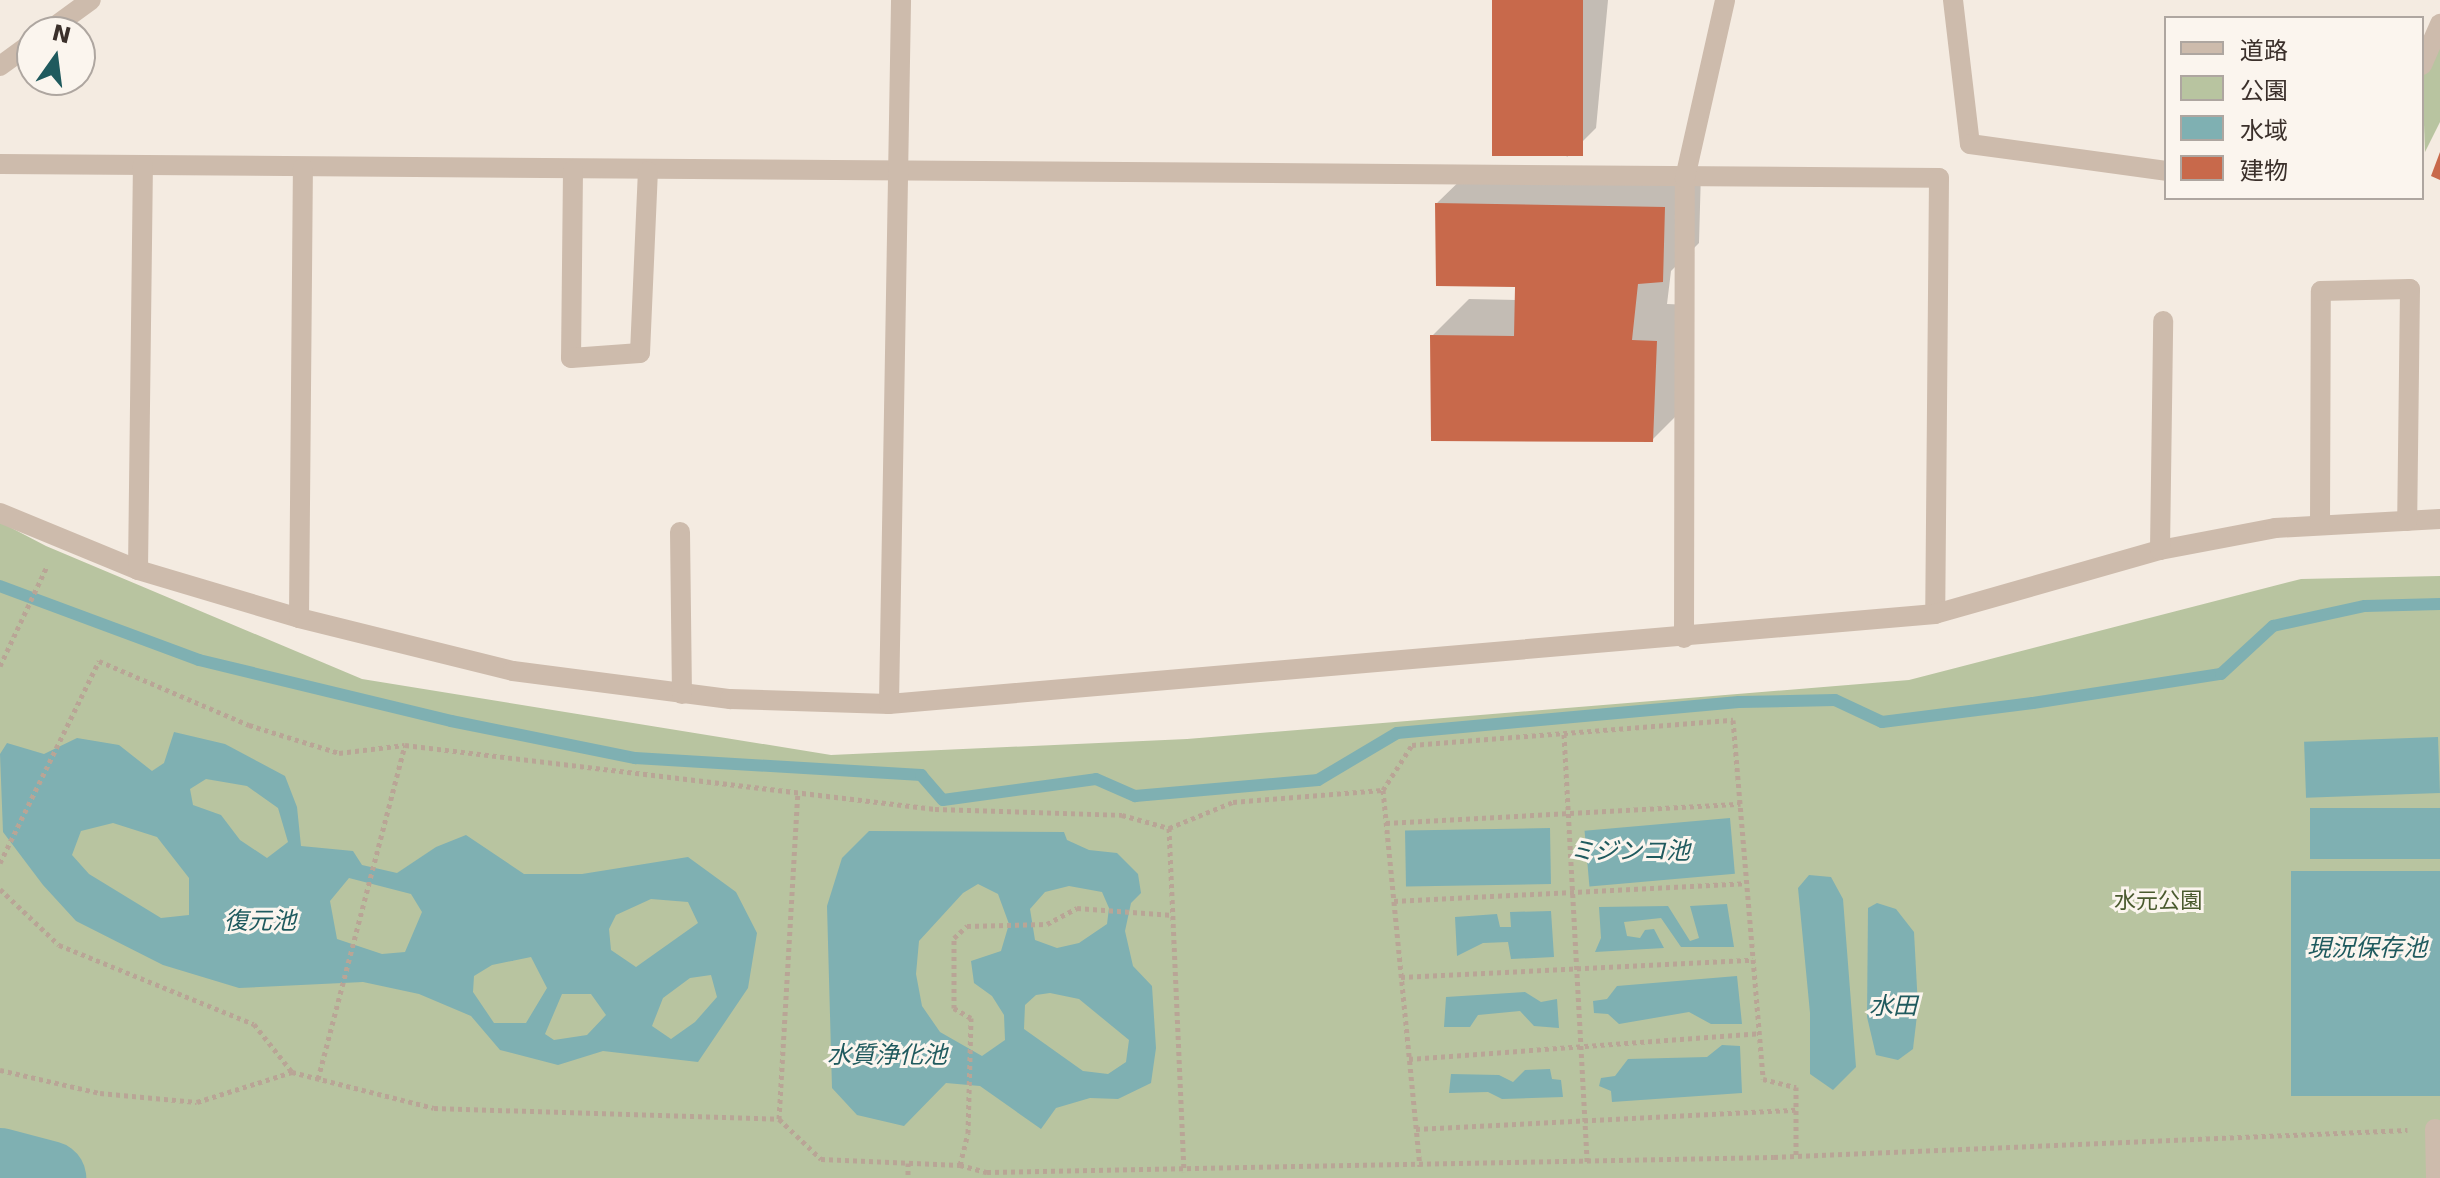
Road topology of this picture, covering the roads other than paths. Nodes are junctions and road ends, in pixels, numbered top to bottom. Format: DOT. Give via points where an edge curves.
graph roads {
  1 [pos="91,0"];
  2 [pos="901,0"];
  3 [pos="1725,0"];
  4 [pos="1953,0"];
  5 [pos="69,16"];
  6 [pos="2440,24"];
  7 [pos="2424,60"];
  8 [pos="0,164"];
  9 [pos="143,165"];
  10 [pos="303,168"];
  11 [pos="573,170"];
  12 [pos="648,171"];
  13 [pos="2164,171"];
  14 [pos="897,173"];
  15 [pos="1685,178"];
  16 [pos="2163,321"];
  17 [pos="0,513"];
  18 [pos="2440,519"];
  19 [pos="2407,521"];
  20 [pos="2320,524"];
  21 [pos="680,532"];
  22 [pos="2160,550"];
  23 [pos="138,570"];
  24 [pos="1935,614"];
  25 [pos="299,618"];
  26 [pos="1684,638"];
  27 [pos="682,694"];
  28 [pos="889,704"];
  29 [pos="2435,1129"];
  30 [pos="2436,1178"];
  1 -- 5 [label="street"];
  2 -- 14 [label="street"];
  3 -- 15 [label="street"];
  4 -- 13 [label="street" via="1970,144"];
  6 -- 7 [label="street"];
  8 -- 9 [label="street"];
  9 -- 10 [label="street"];
  9 -- 23 [label="street"];
  10 -- 11 [label="street"];
  10 -- 25 [label="street"];
  11 -- 12 [label="street"];
  11 -- 12 [label="street" via="571,358 640,353"];
  12 -- 14 [label="street"];
  14 -- 15 [label="street"];
  14 -- 28 [label="street"];
  15 -- 24 [label="street" via="1939,178"];
  15 -- 26 [label="street"];
  16 -- 22 [label="street"];
  17 -- 23 [label="street"];
  18 -- 19 [label="street"];
  19 -- 20 [label="street"];
  19 -- 20 [label="street" via="2410,289 2321,291"];
  20 -- 22 [label="street"];
  21 -- 27 [label="street"];
  22 -- 24 [label="street"];
  23 -- 25 [label="street"];
  24 -- 26 [label="street"];
  25 -- 27 [label="street" via="513,671"];
  26 -- 28 [label="street"];
  27 -- 28 [label="street"];
  29 -- 30 [label="street"];
}
